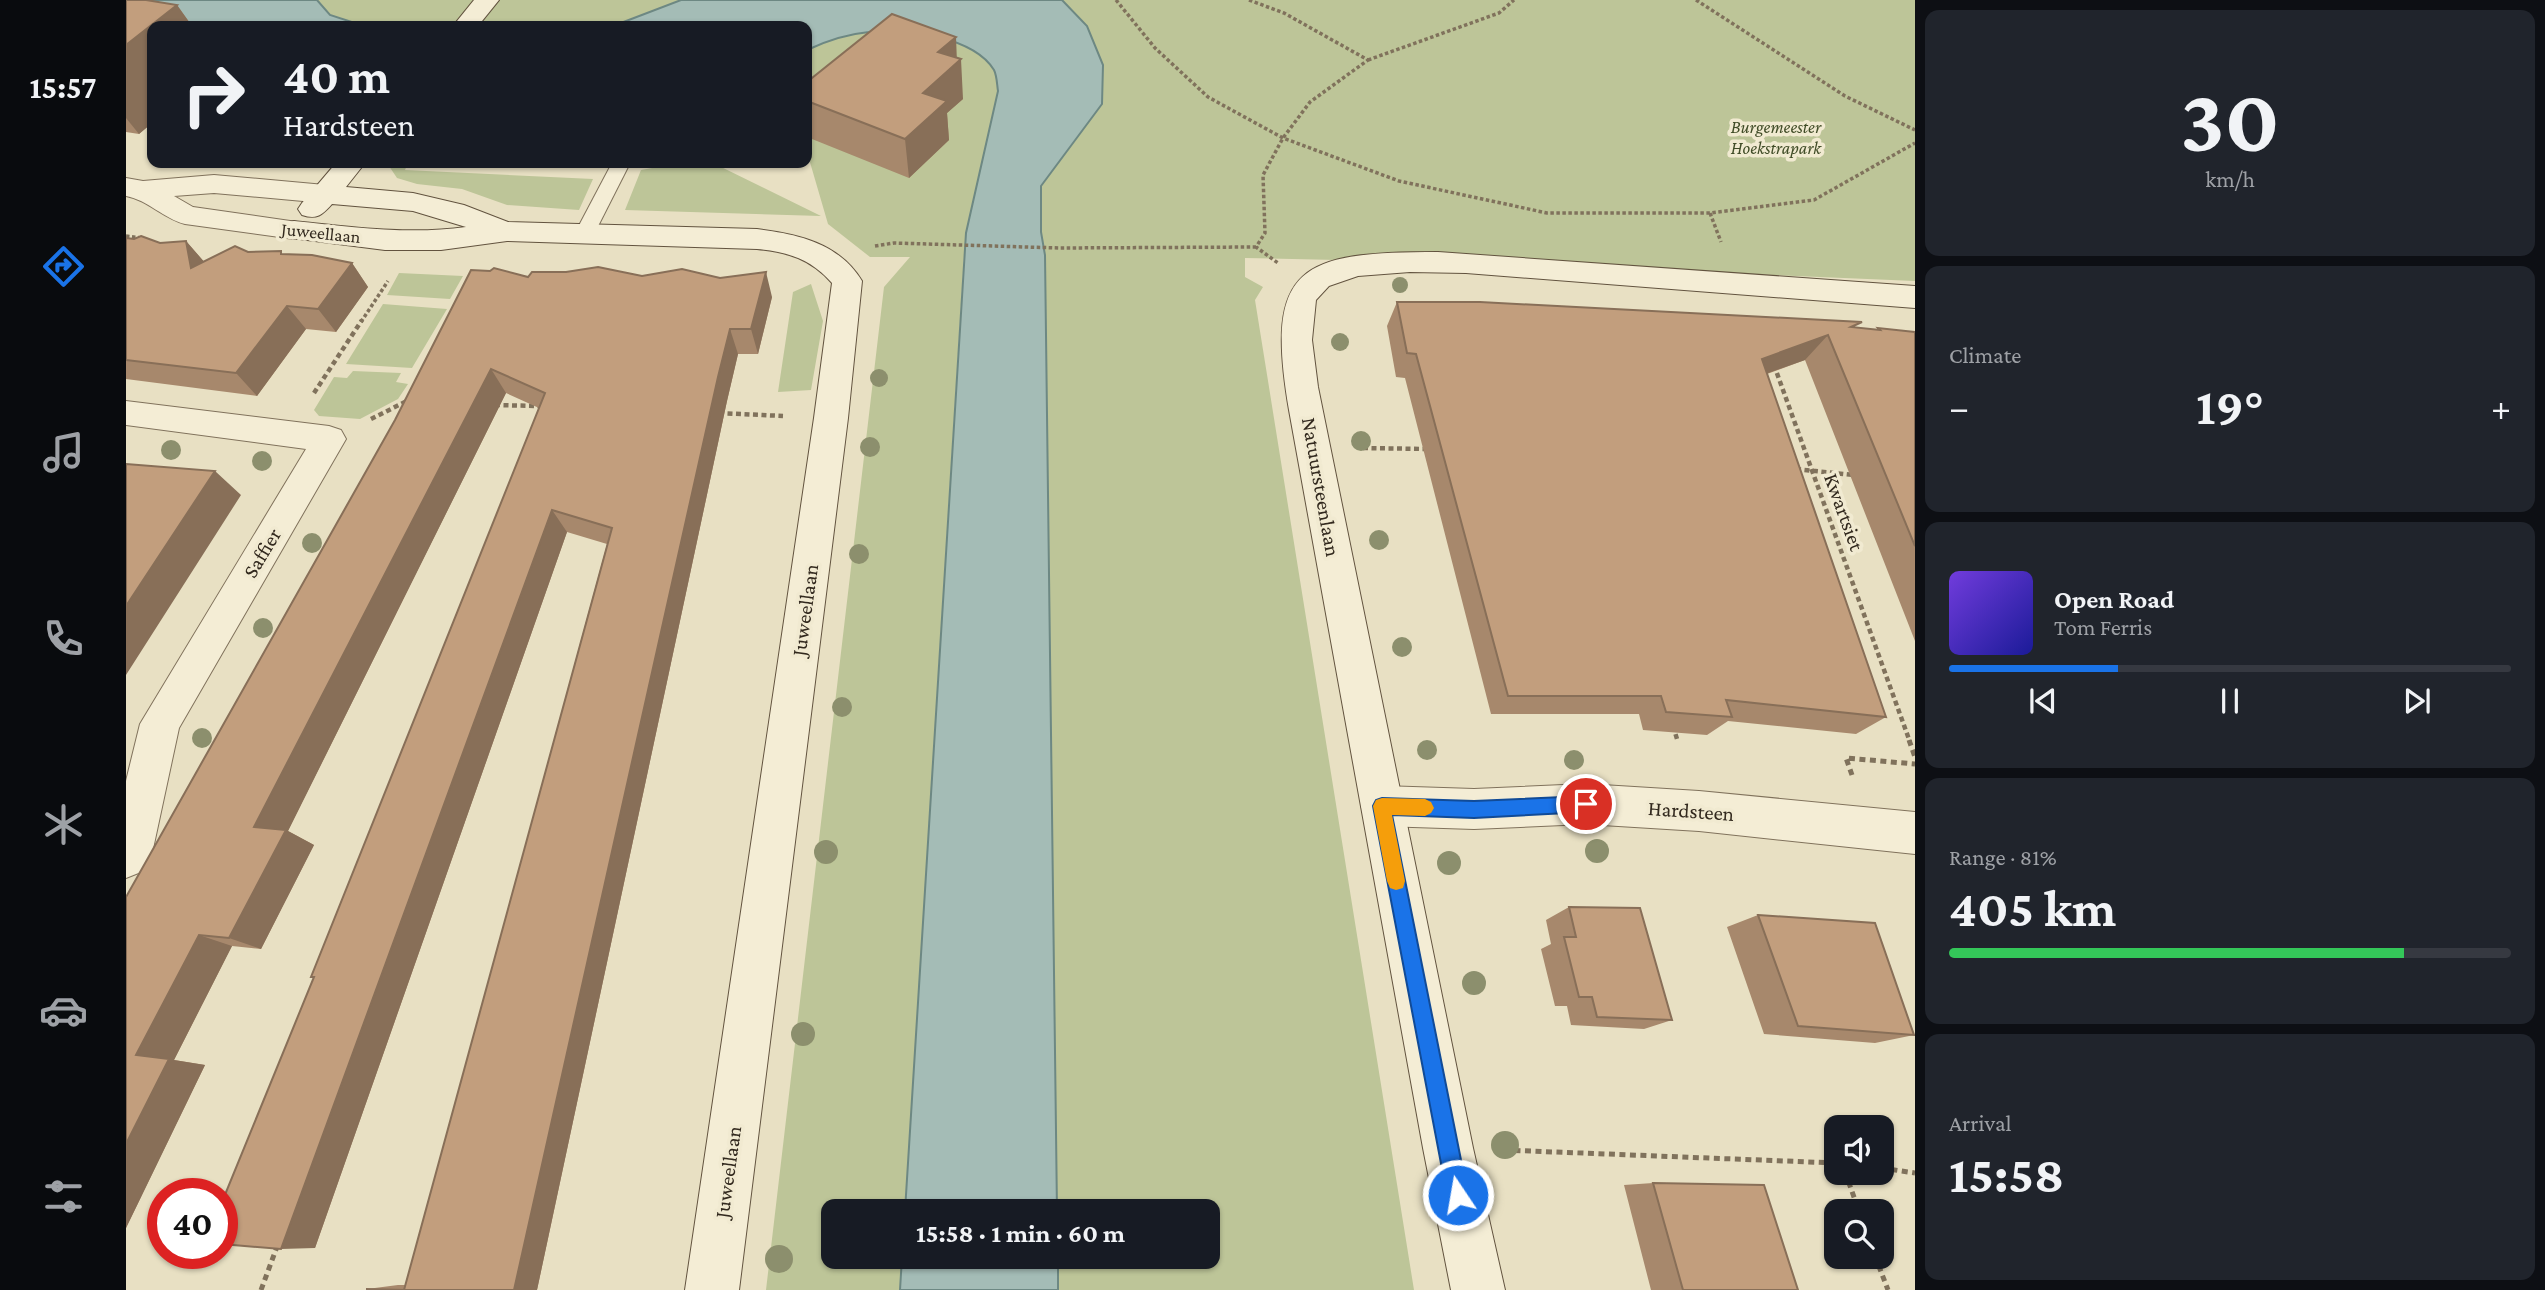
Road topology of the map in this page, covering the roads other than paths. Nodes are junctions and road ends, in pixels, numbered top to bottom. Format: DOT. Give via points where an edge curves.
graph roads {
  1 [pos="487,0"];
  2 [pos="469,21"];
  3 [pos="347,168"];
  4 [pos="618,168"];
  5 [pos="324,194"];
  6 [pos="132,195"];
  7 [pos="294,230"];
  8 [pos="507,231"];
  9 [pos="584,235"];
  10 [pos="1915,297"];
  11 [pos="126,413"];
  12 [pos="1382,806"];
  13 [pos="1915,832"];
  14 [pos="126,857"];
  15 [pos="712,1290"];
  16 [pos="1478,1290"];
  1 -- 2 [label="street"];
  3 -- 5 [label="street"];
  4 -- 9 [label="lane"];
  5 -- 6 [label="street, Juweellaan" via="214,184"];
  5 -- 7 [label="street"];
  5 -- 8 [label="street, Juweellaan" via="413,202"];
  6 -- 7 [label="street, Juweellaan" via="185,215"];
  7 -- 8 [label="street, Juweellaan" via="385,240 441,240"];
  8 -- 9 [label="street, Juweellaan"];
  9 -- 15 [label="street, Juweellaan" via="783,242 822,255 847,281"];
  10 -- 12 [label="street, Natuursteenlaan" via="1408,263 1356,266 1309,286 1299,305 1296,335"];
  11 -- 14 [label="street, Saffier" via="329,439 160,724"];
  12 -- 13 [label="street, Hardsteen" via="1474,810 1586,804"];
  12 -- 16 [label="street, Natuursteenlaan"];
}
